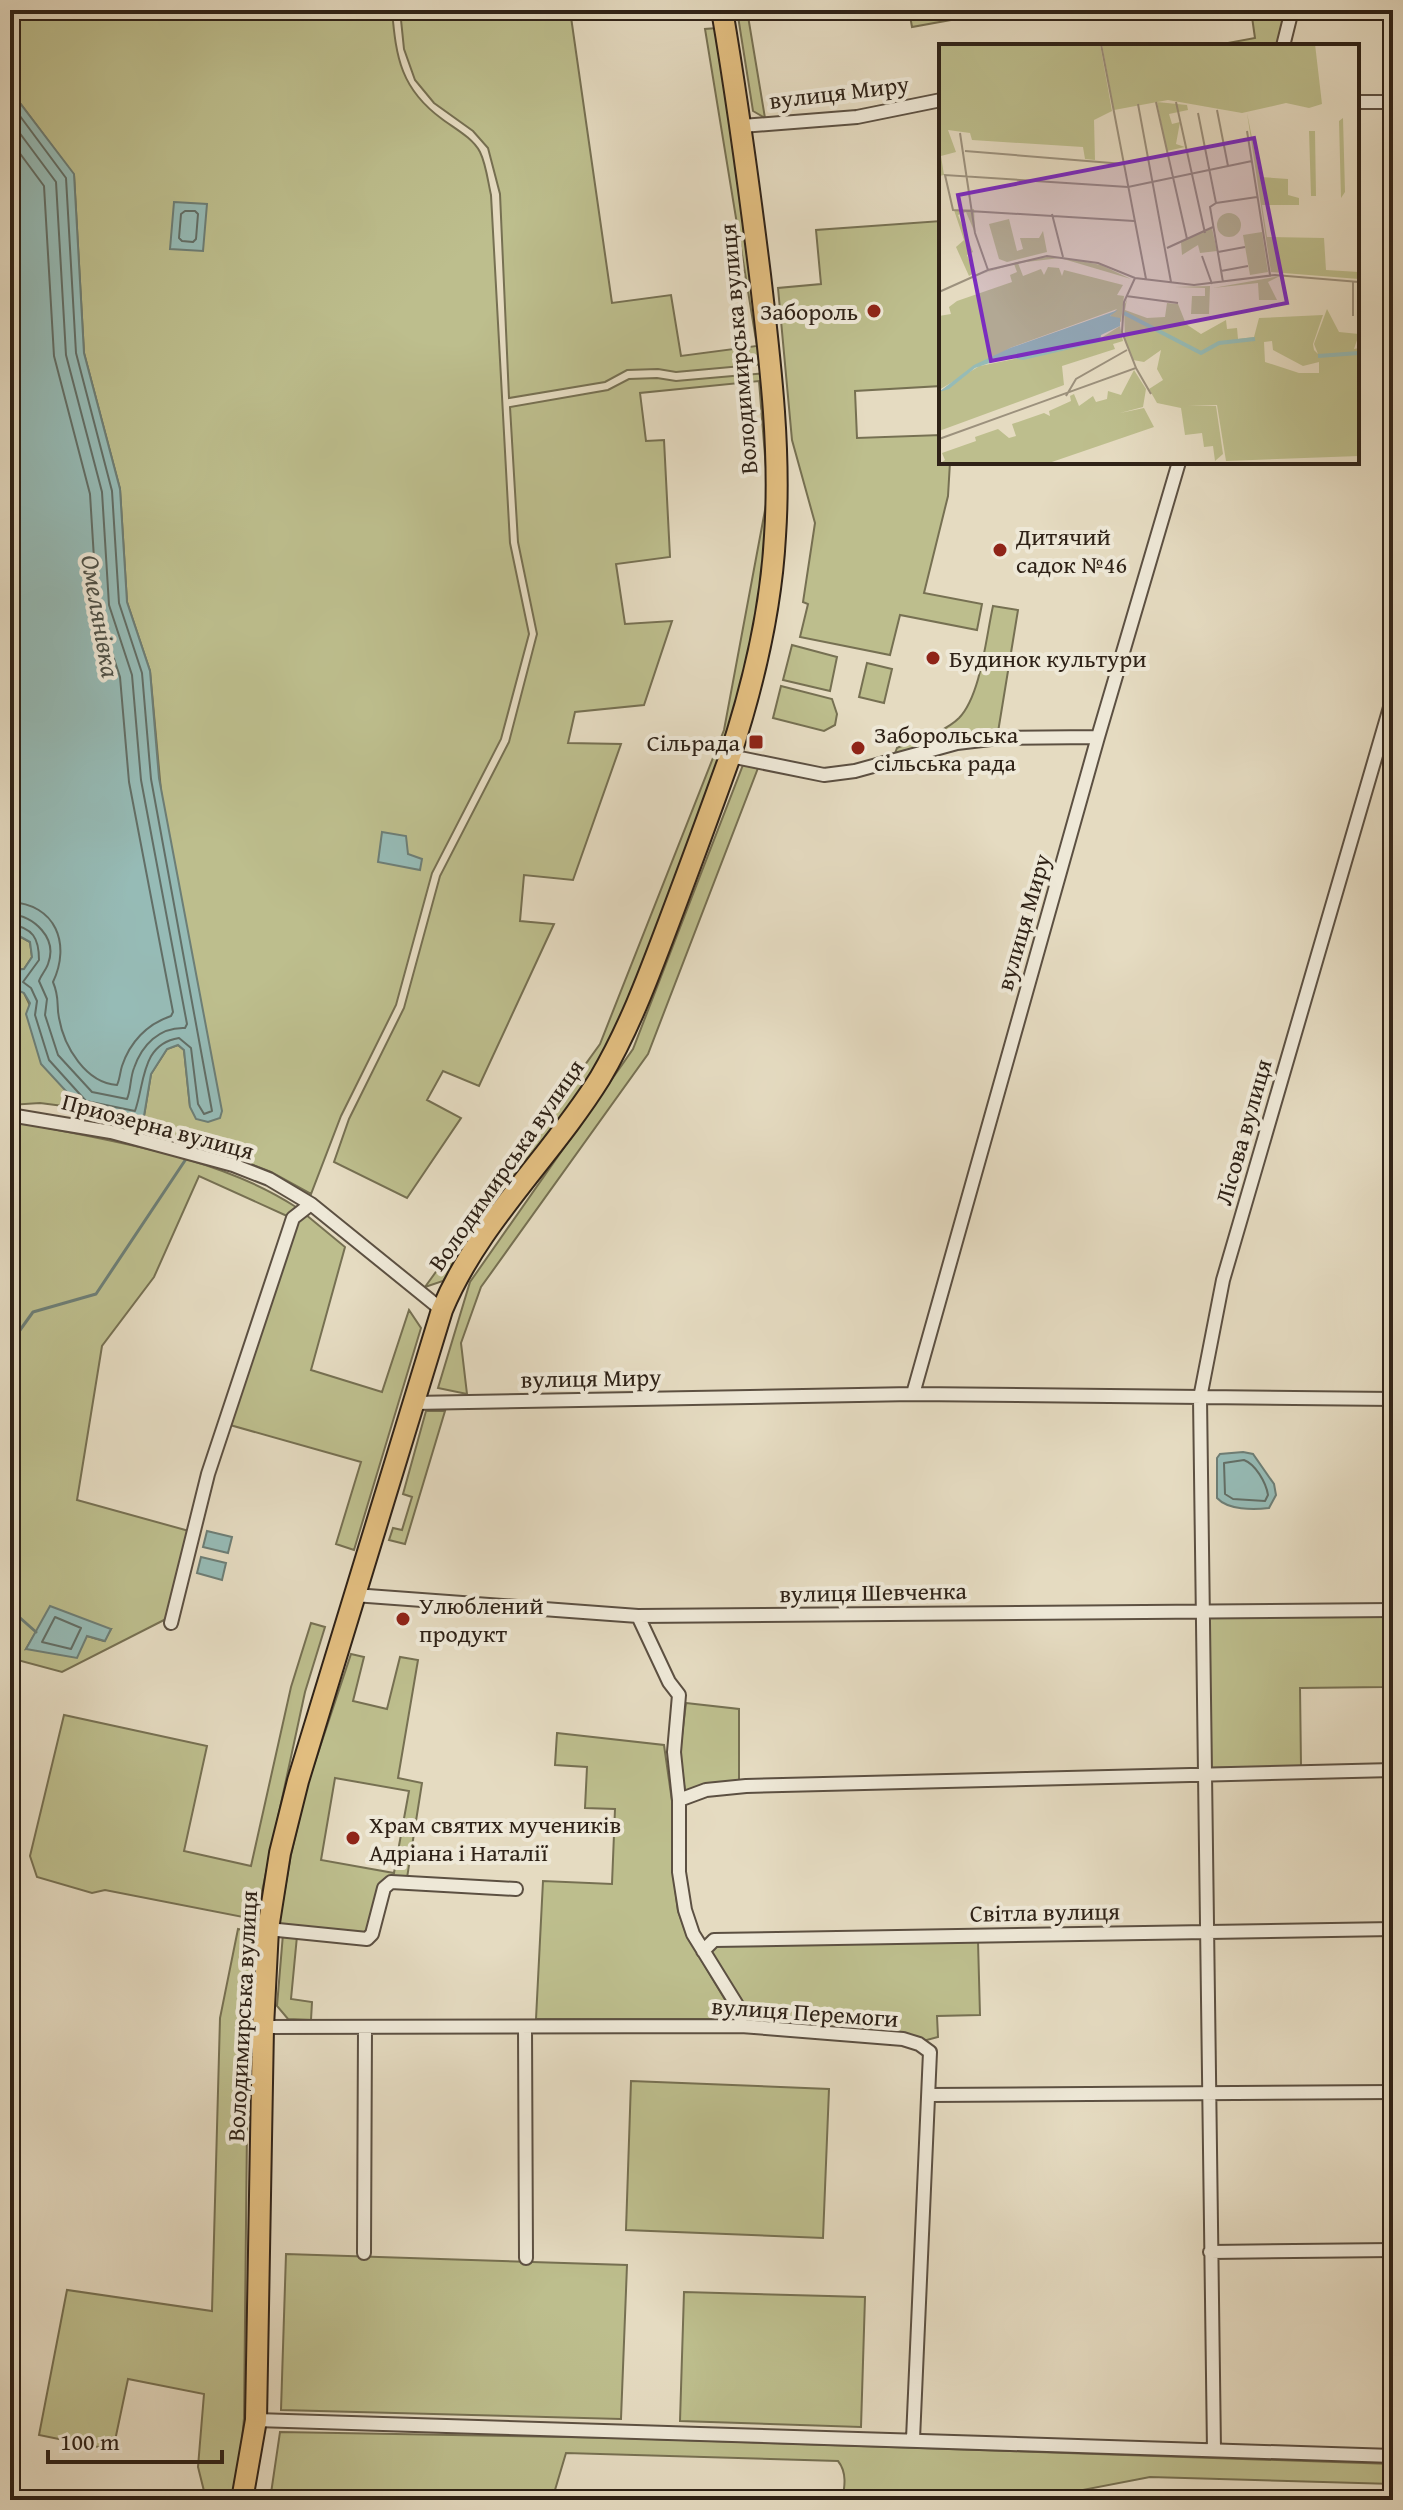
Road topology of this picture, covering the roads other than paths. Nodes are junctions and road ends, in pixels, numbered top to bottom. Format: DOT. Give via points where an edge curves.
graph roads {
  1 [pos="722,10"];
  2 [pos="1292,10"];
  3 [pos="1284,44"];
  4 [pos="939,100"];
  5 [pos="1359,102"];
  6 [pos="1393,102"];
  7 [pos="742,126"];
  8 [pos="1178,464"];
  9 [pos="1393,697"];
  10 [pos="1098,737"];
  11 [pos="730,756"];
  12 [pos="10,1115"];
  13 [pos="311,1204"];
  14 [pos="442,1310"];
  15 [pos="913,1394"];
  16 [pos="1200,1398"];
  17 [pos="1393,1399"];
  18 [pos="413,1403"];
  19 [pos="354,1595"];
  20 [pos="1203,1610"];
  21 [pos="1393,1610"];
  22 [pos="638,1616"];
  23 [pos="171,1623"];
  24 [pos="1393,1770"];
  25 [pos="1205,1774"];
  26 [pos="679,1800"];
  27 [pos="516,1889"];
  28 [pos="268,1929"];
  29 [pos="1393,1929"];
  30 [pos="1207,1931"];
  31 [pos="703,1951"];
  32 [pos="741,2026"];
  33 [pos="263,2027"];
  34 [pos="365,2027"];
  35 [pos="525,2027"];
  36 [pos="1393,2092"];
  37 [pos="1209,2094"];
  38 [pos="929,2095"];
  39 [pos="1393,2250"];
  40 [pos="1210,2252"];
  41 [pos="364,2253"];
  42 [pos="526,2258"];
  43 [pos="256,2420"];
  44 [pos="913,2439"];
  45 [pos="1214,2450"];
  46 [pos="1393,2456"];
  47 [pos="242,2500"];
  1 -- 7 [label="main road, Володимирська вулиця"];
  2 -- 3 [label="street"];
  4 -- 7 [label="street, вулиця Миру" via="857,117"];
  5 -- 6 [label="street"];
  7 -- 11 [label="main road, Володимирська вулиця" via="771,369 777,494 763,627"];
  8 -- 10 [label="street, вулиця Миру"];
  9 -- 16 [label="street, Лісова вулиця" via="1223,1280"];
  10 -- 11 [label="street" via="957,743 824,775"];
  10 -- 15 [label="street, вулиця Миру"];
  11 -- 14 [label="main road, Володимирська вулиця" via="646,982 612,1056 569,1124 480,1241"];
  12 -- 13 [label="street, Приозерна вулиця" via="111,1132 233,1165"];
  13 -- 14 [label="street, Приозерна вулиця"];
  13 -- 23 [label="street" via="293,1218 208,1474"];
  14 -- 18 [label="main road, Володимирська вулиця"];
  15 -- 16 [label="street, вулиця Миру"];
  15 -- 18 [label="street, вулиця Миру"];
  16 -- 17 [label="street"];
  16 -- 20 [label="street, Лісова вулиця"];
  18 -- 19 [label="main road, Володимирська вулиця"];
  19 -- 22 [label="street, вулиця Шевченка"];
  19 -- 28 [label="main road, Володимирська вулиця" via="298,1781"];
  20 -- 21 [label="street, вулиця Шевченка"];
  20 -- 22 [label="street, вулиця Шевченка"];
  20 -- 25 [label="street, Лісова вулиця"];
  22 -- 26 [label="street" via="679,1695 674,1752"];
  24 -- 25 [label="street"];
  25 -- 26 [label="street" via="746,1786 706,1790"];
  25 -- 30 [label="street, Лісова вулиця"];
  26 -- 31 [label="street" via="685,1910"];
  27 -- 28 [label="street" via="391,1882 384,1888 367,1939"];
  28 -- 33 [label="main road, Володимирська вулиця"];
  29 -- 30 [label="street, Світла вулиця"];
  30 -- 31 [label="street, Світла вулиця" via="714,1940"];
  30 -- 37 [label="street, Лісова вулиця"];
  31 -- 32 [label="street" via="740,2010"];
  32 -- 35 [label="street, вулиця Перемоги"];
  32 -- 38 [label="street, вулиця Перемоги" via="919,2044 930,2052"];
  33 -- 34 [label="street, вулиця Перемоги"];
  33 -- 43 [label="main road, Володимирська вулиця"];
  34 -- 35 [label="street, вулиця Перемоги"];
  34 -- 41 [label="street"];
  35 -- 42 [label="street"];
  36 -- 37 [label="street"];
  37 -- 38 [label="street"];
  37 -- 40 [label="street, Лісова вулиця"];
  38 -- 44 [label="street"];
  39 -- 40 [label="street"];
  40 -- 45 [label="street, Лісова вулиця"];
  43 -- 44 [label="street"];
  43 -- 47 [label="main road, Володимирська вулиця"];
  44 -- 45 [label="street"];
  45 -- 46 [label="street"];
}
